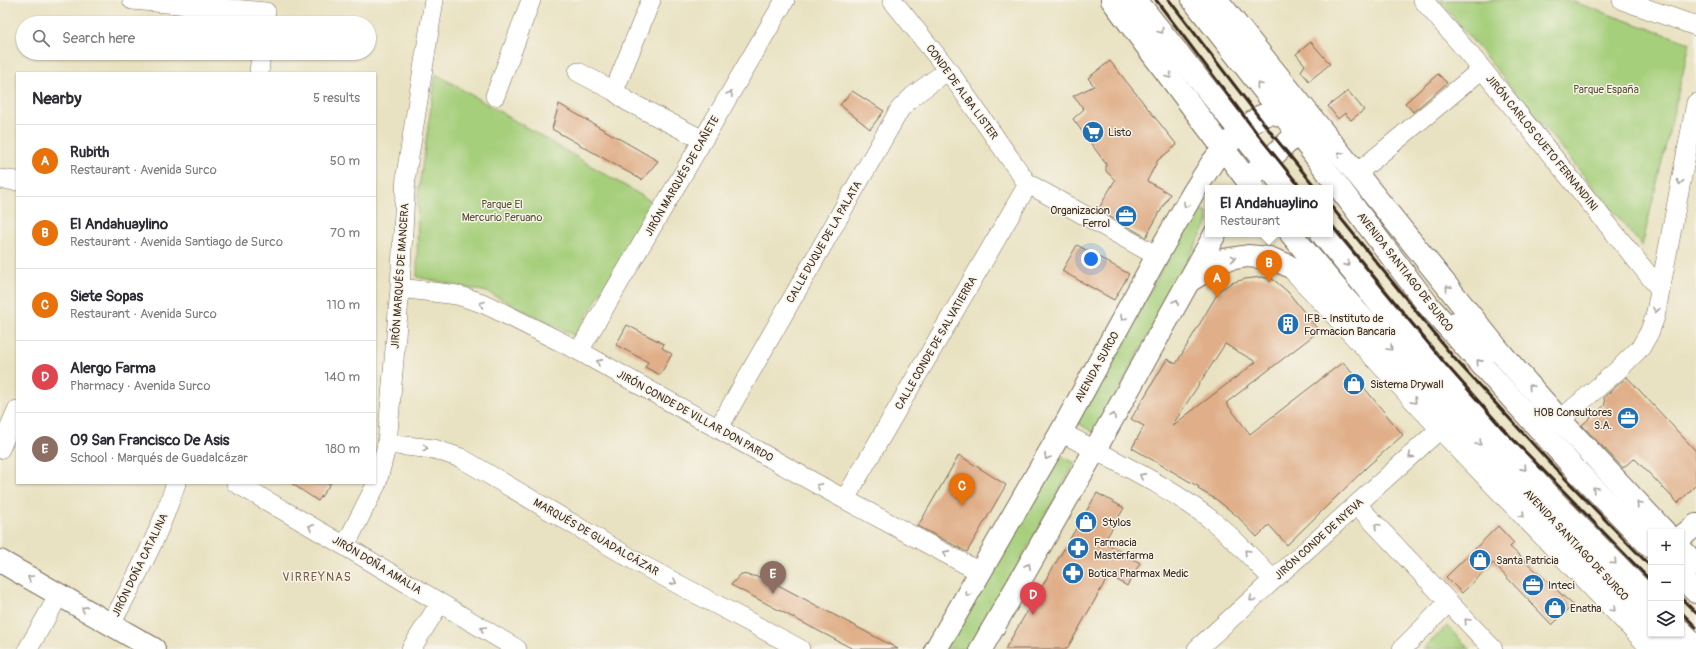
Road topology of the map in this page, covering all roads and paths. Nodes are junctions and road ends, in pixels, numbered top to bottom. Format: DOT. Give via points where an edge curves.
graph roads {
  1 [pos="132,0"];
  2 [pos="434,0"];
  3 [pos="531,0"];
  4 [pos="651,0"];
  5 [pos="785,0"];
  6 [pos="892,0"];
  7 [pos="1112,0"];
  8 [pos="1136,0"];
  9 [pos="1193,0"];
  10 [pos="1216,0"];
  11 [pos="1423,0"];
  12 [pos="1622,0"];
  13 [pos="266,12"];
  14 [pos="1696,26"];
  15 [pos="260,60"];
  16 [pos="1482,68"];
  17 [pos="948,70"];
  18 [pos="259,72"];
  19 [pos="578,72"];
  20 [pos="614,91"];
  21 [pos="495,96"];
  22 [pos="1696,103"];
  23 [pos="1283,116"];
  24 [pos="1240,132"];
  25 [pos="1298,133"];
  26 [pos="703,140"];
  27 [pos="1223,149"];
  28 [pos="1265,162"];
  29 [pos="1356,174"];
  30 [pos="0,179"];
  31 [pos="16,181"];
  32 [pos="1027,184"];
  33 [pos="1248,185"];
  34 [pos="1283,185"];
  35 [pos="1213,237"];
  36 [pos="1294,237"];
  37 [pos="1324,237"];
  38 [pos="1157,256"];
  39 [pos="1287,265"];
  40 [pos="1186,283"];
  41 [pos="400,288"];
  42 [pos="1659,288"];
  43 [pos="1342,295"];
  44 [pos="1428,305"];
  45 [pos="579,351"];
  46 [pos="1501,353"];
  47 [pos="16,412"];
  48 [pos="1560,420"];
  49 [pos="718,429"];
  50 [pos="1440,429"];
  51 [pos="1061,432"];
  52 [pos="387,444"];
  53 [pos="0,449"];
  54 [pos="1095,450"];
  55 [pos="176,484"];
  56 [pos="238,484"];
  57 [pos="845,499"];
  58 [pos="1357,505"];
  59 [pos="1696,525"];
  60 [pos="1662,529"];
  61 [pos="1684,535"];
  62 [pos="1648,545"];
  63 [pos="344,546"];
  64 [pos="1684,552"];
  65 [pos="0,561"];
  66 [pos="1696,565"];
  67 [pos="980,572"];
  68 [pos="1273,580"];
  69 [pos="1684,580"];
  70 [pos="1696,592"];
  71 [pos="59,595"];
  72 [pos="1648,597"];
  73 [pos="1449,602"];
  74 [pos="440,603"];
  75 [pos="1648,622"];
  76 [pos="111,624"];
  77 [pos="1684,634"];
  78 [pos="1662,637"];
  79 [pos="1696,646"];
  80 [pos="28,649"];
  81 [pos="154,649"];
  82 [pos="411,649"];
  83 [pos="517,649"];
  84 [pos="800,649"];
  85 [pos="936,649"];
  86 [pos="981,649"];
  87 [pos="1197,649"];
  88 [pos="1402,649"];
  89 [pos="1493,649"];
  90 [pos="1651,649"];
  91 [pos="1674,649"];
  1 -- 13 [label="street"];
  2 -- 41 [label="street, JIRÓN MARQUÉS DE MANCERA" via="406,175"];
  3 -- 21 [label="street"];
  4 -- 20 [label="street"];
  26 -- 5 [label="street, JIRÓN MARQUÉS DE CAÑETE, one-way"];
  6 -- 17 [label="street, CONDE DE ALBA LISTER"];
  7 -- 27 [label="main road, one-way"];
  8 -- 24 [label="main road, one-way"];
  23 -- 9 [label="main road, AVENIDA SANTIAGO DE SURCO, one-way"];
  29 -- 10 [label="main road, AVENIDA SANTIAGO DE SURCO, one-way"];
  11 -- 16 [label="street, JIRÓN CARLOS CUETO FERNANDINI"];
  12 -- 14 [label="street"];
  15 -- 18 [label="street"];
  16 -- 29 [label="street"];
  16 -- 42 [label="street, JIRÓN CARLOS CUETO FERNANDINI"];
  17 -- 32 [label="street, CONDE DE ALBA LISTER"];
  17 -- 49 [label="street, CALLE DUQUE DE LA PALATA" via="900,109"];
  19 -- 20 [label="street"];
  20 -- 26 [label="street" via="627,101"];
  22 -- 42 [label="street, one-way"];
  23 -- 24 [label="main road, AVENIDA SURCO" via="1261,116"];
  23 -- 25 [label="main road, AVENIDA SANTIAGO DE SURCO"];
  24 -- 27 [label="main road, AVENIDA SURCO"];
  24 -- 28 [label="main road"];
  25 -- 28 [label="main road"];
  25 -- 44 [label="main road, AVENIDA SANTIAGO DE SURCO"];
  26 -- 45 [label="street, JIRÓN MARQUÉS DE CAÑETE"];
  27 -- 33 [label="main road"];
  27 -- 38 [label="main road, AVENIDA SURCO, one-way" via="1192,193"];
  28 -- 33 [label="main road"];
  28 -- 34 [label="main road"];
  46 -- 29 [label="main road, AVENIDA SANTIAGO DE SURCO, one-way"];
  30 -- 31 [label="street"];
  32 -- 38 [label="street"];
  32 -- 57 [label="street, CALLE CONDE DE SALVATIERRA"];
  35 -- 40 [label="main road"];
  36 -- 43 [label="main road, AVENIDA SANTIAGO DE SURCO"];
  37 -- 72 [label="main road, AVENIDA SANTIAGO DE SURCO, one-way" via="1400,329 1547,494"];
  38 -- 51 [label="main road, AVENIDA SURCO, one-way"];
  40 -- 39 [label="main road, one-way" via="1223,260 1248,256 1269,258"];
  39 -- 43 [label="main road"];
  39 -- 50 [label="street, one-way"];
  54 -- 40 [label="main road, one-way"];
  45 -- 41 [label="street, JIRÓN CONDE DE VILLAR DON PARDO, one-way" via="468,298"];
  41 -- 52 [label="street, JIRÓN MARQUÉS DE MANCERA"];
  42 -- 48 [label="street, one-way" via="1655,317 1641,347"];
  43 -- 75 [label="main road, AVENIDA SANTIAGO DE SURCO, one-way"];
  44 -- 46 [label="main road"];
  62 -- 44 [label="main road, AVENIDA SANTIAGO DE SURCO, one-way" via="1577,471"];
  49 -- 45 [label="street, JIRÓN CONDE DE VILLAR DON PARDO, one-way"];
  48 -- 46 [label="main road, AVENIDA SANTIAGO DE SURCO, one-way"];
  47 -- 53 [label="street"];
  60 -- 48 [label="main road, AVENIDA SANTIAGO DE SURCO, one-way"];
  57 -- 49 [label="street, JIRÓN CONDE DE VILLAR DON PARDO, one-way"];
  50 -- 58 [label="street, JIRÓN CONDE DE NYEVA, one-way"];
  50 -- 90 [label="street, one-way"];
  51 -- 54 [label="street"];
  51 -- 67 [label="main road, AVENIDA SURCO, one-way"];
  52 -- 63 [label="street, JIRÓN MARQUÉS DE MANCERA" via="377,483"];
  52 -- 84 [label="street, MARQUÉS DE GUADALCÁZAR, one-way" via="434,449 461,458 644,566"];
  68 -- 54 [label="street, one-way" via="1243,548 1213,522 1163,488"];
  86 -- 54 [label="main road, one-way"];
  55 -- 76 [label="street, JIRÓN DOÑA CATALINA" via="144,562"];
  63 -- 56 [label="street, JIRÓN DOÑA AMALIA, one-way"];
  67 -- 57 [label="street, JIRÓN CONDE DE VILLAR DON PARDO, one-way"];
  58 -- 68 [label="street, JIRÓN CONDE DE NYEVA"];
  73 -- 58 [label="street, one-way"];
  59 -- 61 [label="main road"];
  63 -- 74 [label="street, JIRÓN DOÑA AMALIA"];
  64 -- 66 [label="main road"];
  71 -- 65 [label="main road, one-way"];
  67 -- 85 [label="main road, AVENIDA SURCO, one-way"];
  68 -- 87 [label="street, JIRÓN CONDE DE NYEVA, one-way"];
  69 -- 70 [label="main road"];
  76 -- 71 [label="main road, one-way"];
  71 -- 80 [label="street"];
  73 -- 88 [label="street"];
  89 -- 73 [label="street, one-way"];
  74 -- 82 [label="street"];
  83 -- 74 [label="street, JIRÓN DOÑA AMALIA, one-way"];
  76 -- 81 [label="main road"];
  77 -- 79 [label="main road"];
  78 -- 91 [label="main road"];
}
